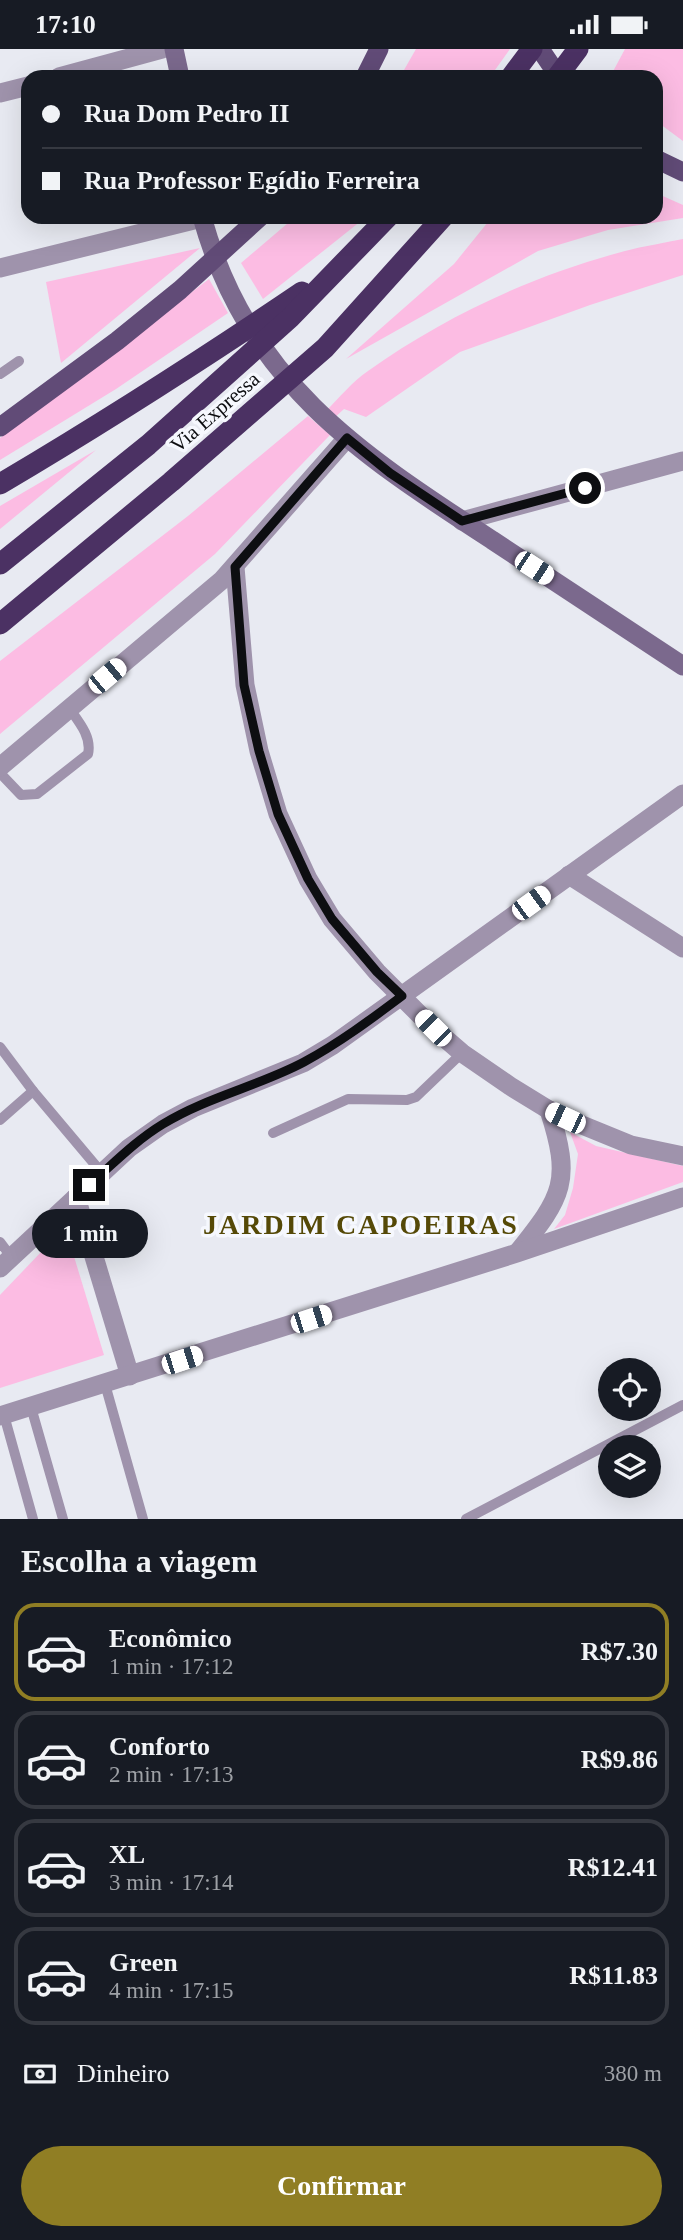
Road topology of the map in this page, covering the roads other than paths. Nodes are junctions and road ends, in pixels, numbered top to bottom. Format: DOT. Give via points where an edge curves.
graph roads {
  1 [pos="162,49"];
  2 [pos="174,49"];
  3 [pos="379,49"];
  4 [pos="532,49"];
  5 [pos="540,49"];
  6 [pos="578,49"];
  7 [pos="85,70"];
  8 [pos="178,70"];
  9 [pos="368,70"];
  10 [pos="516,70"];
  11 [pos="554,70"];
  12 [pos="563,70"];
  13 [pos="21,88"];
  14 [pos="0,93"];
  15 [pos="663,162"];
  16 [pos="683,171"];
  17 [pos="174,224"];
  18 [pos="204,224"];
  19 [pos="253,224"];
  20 [pos="381,224"];
  21 [pos="437,224"];
  22 [pos="0,268"];
  23 [pos="287,311"];
  24 [pos="19,361"];
  25 [pos="0,374"];
  26 [pos="0,427"];
  27 [pos="347,438"];
  28 [pos="683,461"];
  29 [pos="0,484"];
  30 [pos="462,521"];
  31 [pos="0,563"];
  32 [pos="235,567"];
  33 [pos="0,624"];
  34 [pos="683,666"];
  35 [pos="69,708"];
  36 [pos="0,767"];
  37 [pos="0,773"];
  38 [pos="683,794"];
  39 [pos="569,875"];
  40 [pos="683,948"];
  41 [pos="402,996"];
  42 [pos="0,1047"];
  43 [pos="462,1053"];
  44 [pos="33,1091"];
  45 [pos="549,1110"];
  46 [pos="0,1120"];
  47 [pos="273,1133"];
  48 [pos="683,1156"];
  49 [pos="102,1173"];
  50 [pos="76,1197"];
  51 [pos="683,1197"];
  52 [pos="517,1253"];
  53 [pos="4,1256"];
  54 [pos="130,1376"];
  55 [pos="104,1384"];
  56 [pos="683,1405"];
  57 [pos="31,1407"];
  58 [pos="2,1415"];
  59 [pos="33,1519"];
  60 [pos="63,1519"];
  61 [pos="143,1519"];
  62 [pos="466,1519"];
  1 -- 7 [label="street"];
  2 -- 8 [label="main road"];
  3 -- 9 [label="main road"];
  4 -- 10 [label="highway"];
  5 -- 11 [label="main road"];
  6 -- 12 [label="highway"];
  13 -- 14 [label="street"];
  15 -- 16 [label="main road"];
  17 -- 22 [label="street"];
  18 -- 27 [label="main road" via="214,257 261,347 310,405"];
  19 -- 26 [label="main road" via="117,341"];
  20 -- 23 [label="highway" via="342,266"];
  21 -- 33 [label="highway, Via Expressa" via="325,348"];
  23 -- 29 [label="highway"];
  23 -- 31 [label="highway, Via Expressa" via="148,445"];
  24 -- 25 [label="lane"];
  27 -- 30 [label="main road"];
  27 -- 32 [label="street"];
  28 -- 30 [label="street"];
  30 -- 34 [label="main road"];
  32 -- 35 [label="street"];
  32 -- 41 [label="street" via="244,685 278,814 332,919"];
  35 -- 36 [label="street"];
  35 -- 37 [label="lane" via="89,741 88,754 37,794 28,796 21,795"];
  38 -- 39 [label="street"];
  39 -- 40 [label="street"];
  39 -- 41 [label="street"];
  41 -- 43 [label="street"];
  41 -- 49 [label="street" via="303,1063 163,1124"];
  42 -- 44 [label="lane"];
  43 -- 45 [label="street"];
  43 -- 47 [label="lane" via="416,1097 348,1099"];
  44 -- 46 [label="lane"];
  44 -- 49 [label="lane"];
  45 -- 48 [label="street" via="631,1145"];
  45 -- 52 [label="street" via="560,1145 559,1189 547,1216"];
  49 -- 50 [label="street"];
  50 -- 53 [label="street"];
  50 -- 54 [label="street"];
  51 -- 52 [label="street"];
  52 -- 54 [label="street"];
  54 -- 55 [label="street"];
  55 -- 57 [label="street"];
  55 -- 61 [label="lane"];
  56 -- 62 [label="lane"];
  57 -- 58 [label="street"];
  57 -- 60 [label="lane"];
  58 -- 59 [label="lane"];
}
